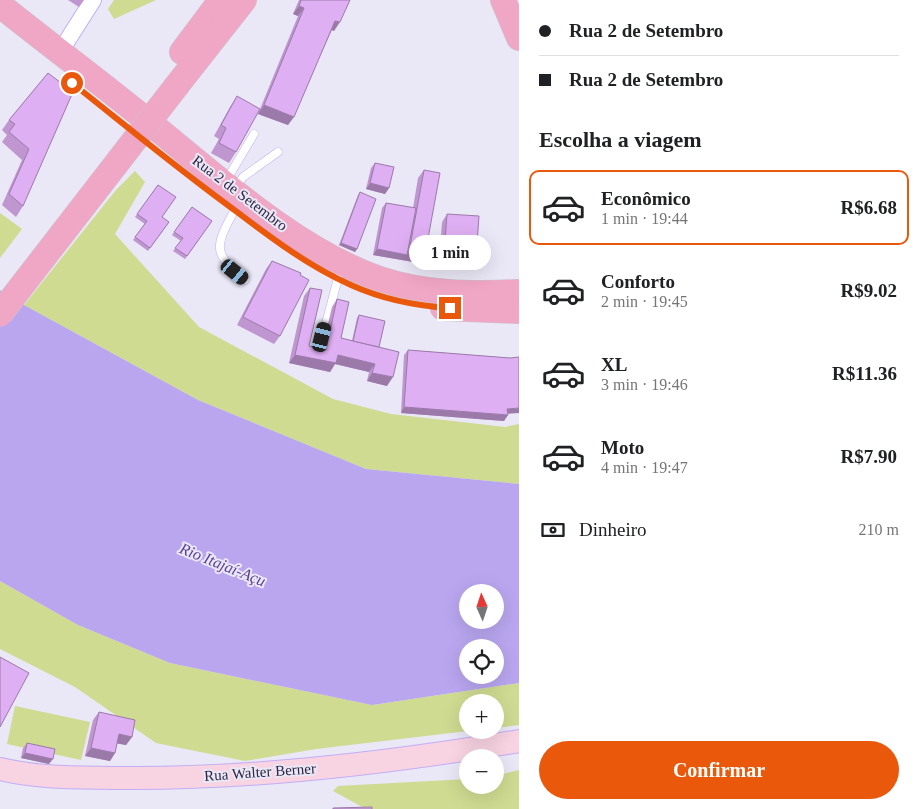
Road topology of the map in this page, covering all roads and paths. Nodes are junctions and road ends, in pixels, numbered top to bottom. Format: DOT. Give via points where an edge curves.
graph roads {
  1 [pos="93,0"];
  2 [pos="221,0"];
  3 [pos="244,0"];
  4 [pos="503,0"];
  5 [pos="0,4"];
  6 [pos="0,26"];
  7 [pos="519,38"];
  8 [pos="60,52"];
  9 [pos="172,79"];
  10 [pos="254,134"];
  11 [pos="278,152"];
  12 [pos="231,195"];
  13 [pos="338,278"];
  14 [pos="245,280"];
  15 [pos="0,287"];
  16 [pos="519,292"];
  17 [pos="519,311"];
  18 [pos="0,314"];
  19 [pos="318,354"];
  20 [pos="519,741"];
  21 [pos="0,769"];
  1 -- 8 [label="street"];
  2 -- 9 [label="main road"];
  3 -- 9 [label="main road"];
  4 -- 7 [label="main road"];
  5 -- 8 [label="main road, Rua 2 de Setembro"];
  6 -- 12 [label="main road, Rua 2 de Setembro"];
  8 -- 12 [label="main road, Rua 2 de Setembro"];
  9 -- 15 [label="main road"];
  9 -- 18 [label="main road, bridge"];
  10 -- 12 [label="lane"];
  11 -- 12 [label="lane" via="243,177"];
  12 -- 13 [label="main road, Rua 2 de Setembro" via="302,258"];
  12 -- 14 [label="lane" via="219,248 225,264"];
  12 -- 16 [label="main road, Rua 2 de Setembro" via="310,245 380,279 434,291"];
  13 -- 17 [label="main road, Rua 2 de Setembro" via="375,293 420,305"];
  13 -- 19 [label="lane"];
  20 -- 21 [label="street, Rua Walter Berner" via="245,776 49,777"];
}
